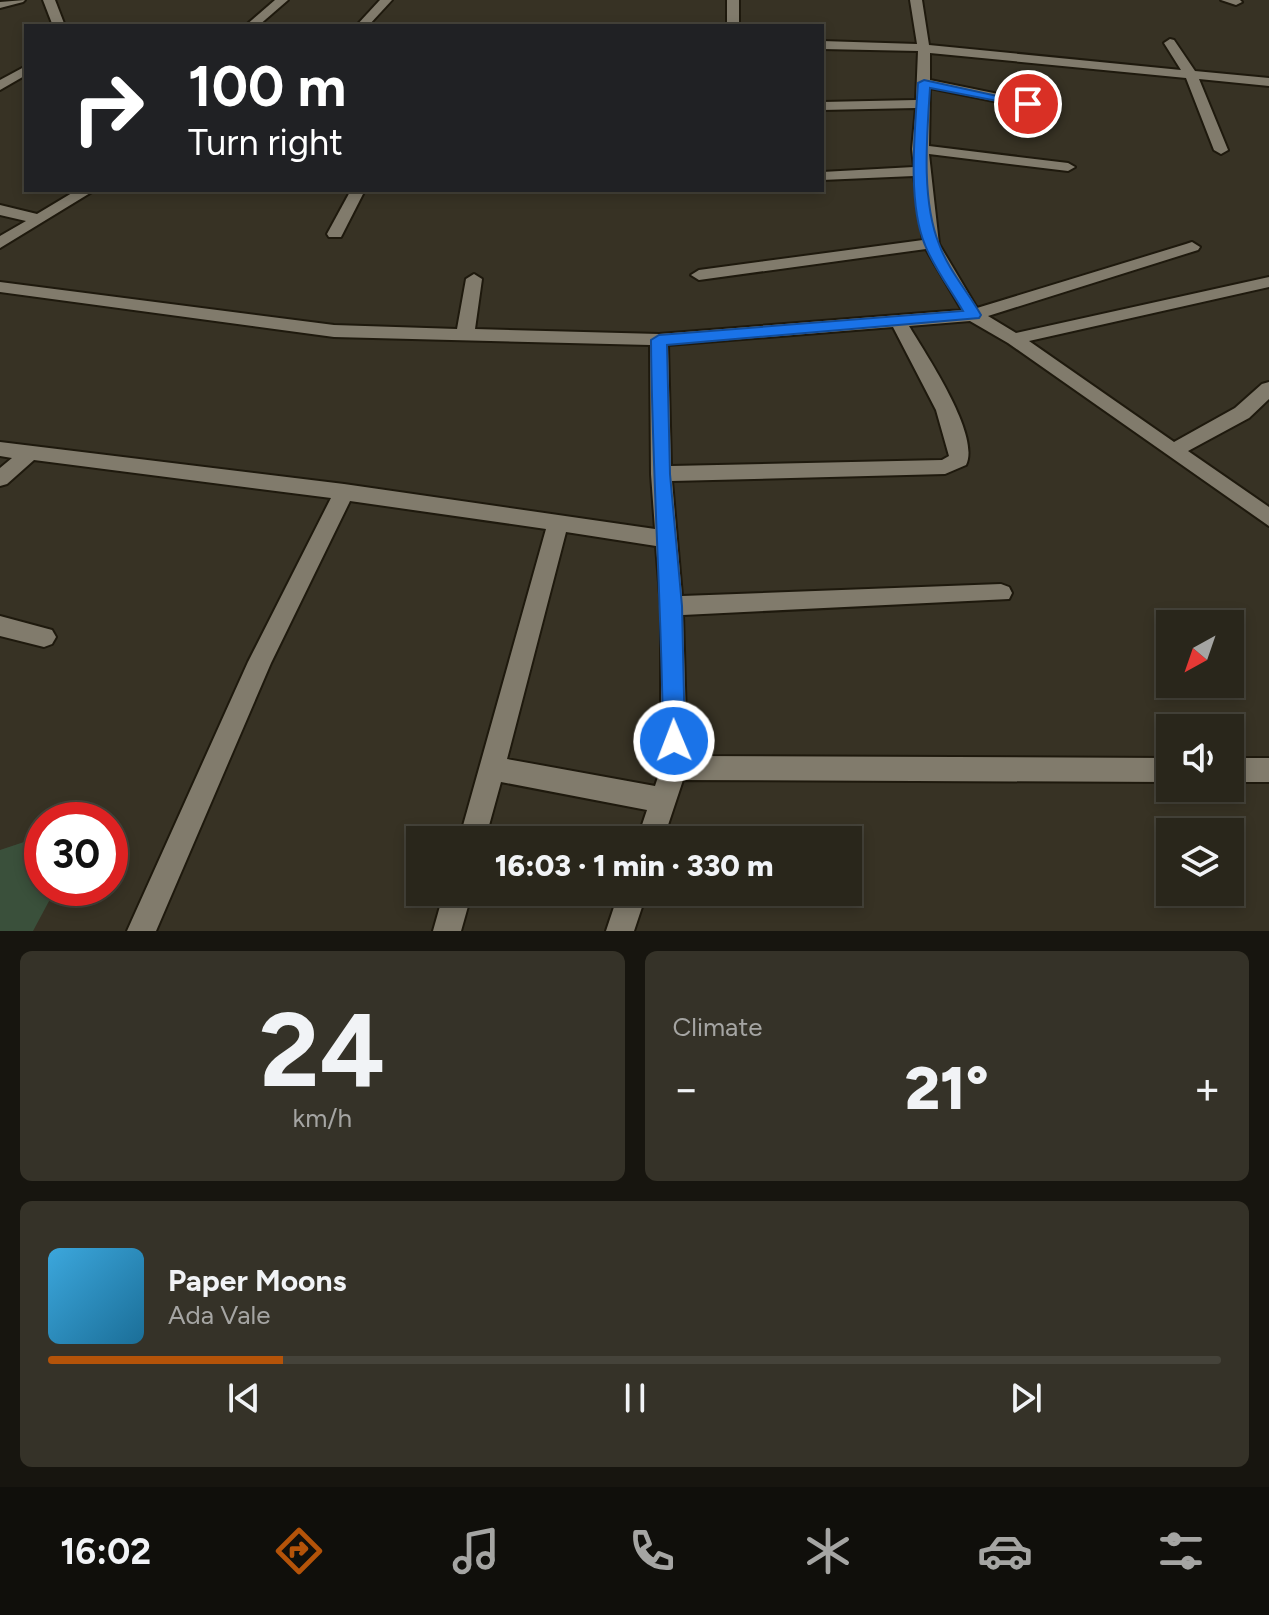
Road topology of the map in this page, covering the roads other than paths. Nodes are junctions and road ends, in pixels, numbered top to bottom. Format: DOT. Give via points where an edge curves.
graph roads {
  1 [pos="19,0"];
  2 [pos="49,0"];
  3 [pos="282,0"];
  4 [pos="386,0"];
  5 [pos="733,0"];
  6 [pos="916,0"];
  7 [pos="0,5"];
  8 [pos="58,24"];
  9 [pos="253,24"];
  10 [pos="364,24"];
  11 [pos="733,24"];
  12 [pos="1170,43"];
  13 [pos="824,45"];
  14 [pos="924,49"];
  15 [pos="24,71"];
  16 [pos="1191,75"];
  17 [pos="1269,82"];
  18 [pos="924,83"];
  19 [pos="0,86"];
  20 [pos="922,104"];
  21 [pos="1028,104"];
  22 [pos="824,106"];
  23 [pos="919,149"];
  24 [pos="1221,150"];
  25 [pos="1068,167"];
  26 [pos="921,171"];
  27 [pos="824,176"];
  28 [pos="85,192"];
  29 [pos="357,192"];
  30 [pos="0,210"];
  31 [pos="39,219"];
  32 [pos="335,234"];
  33 [pos="0,243"];
  34 [pos="931,244"];
  35 [pos="1192,247"];
  36 [pos="699,275"];
  37 [pos="474,279"];
  38 [pos="1269,282"];
  39 [pos="0,287"];
  40 [pos="973,315"];
  41 [pos="898,321"];
  42 [pos="465,336"];
  43 [pos="1014,339"];
  44 [pos="659,340"];
  45 [pos="1269,388"];
  46 [pos="0,449"];
  47 [pos="1173,451"];
  48 [pos="31,452"];
  49 [pos="661,474"];
  50 [pos="0,479"];
  51 [pos="344,492"];
  52 [pos="1269,518"];
  53 [pos="558,523"];
  54 [pos="667,539"];
  55 [pos="1001,593"];
  56 [pos="672,606"];
  57 [pos="0,626"];
  58 [pos="44,637"];
  59 [pos="491,768"];
  60 [pos="674,768"];
  61 [pos="1156,770"];
  62 [pos="1244,770"];
  63 [pos="1269,770"];
  64 [pos="663,800"];
  65 [pos="476,826"];
  66 [pos="655,826"];
  67 [pos="454,906"];
  68 [pos="628,906"];
  69 [pos="141,931"];
  70 [pos="447,931"];
  71 [pos="620,931"];
  1 -- 7 [label="street"];
  2 -- 8 [label="street"];
  3 -- 9 [label="street"];
  4 -- 10 [label="street"];
  5 -- 11 [label="street"];
  6 -- 14 [label="street"];
  12 -- 16 [label="street"];
  13 -- 14 [label="street"];
  14 -- 16 [label="street"];
  14 -- 18 [label="street"];
  15 -- 19 [label="street"];
  16 -- 17 [label="street"];
  16 -- 24 [label="street"];
  18 -- 20 [label="street"];
  18 -- 21 [label="street"];
  20 -- 22 [label="street"];
  20 -- 23 [label="street"];
  23 -- 25 [label="street"];
  23 -- 26 [label="street"];
  26 -- 27 [label="street"];
  26 -- 34 [label="street"];
  28 -- 31 [label="street"];
  29 -- 32 [label="street"];
  30 -- 31 [label="street"];
  31 -- 33 [label="street"];
  34 -- 36 [label="street"];
  34 -- 40 [label="street"];
  35 -- 40 [label="street"];
  37 -- 42 [label="street"];
  38 -- 43 [label="street"];
  39 -- 42 [label="street" via="334,331"];
  40 -- 41 [label="street"];
  40 -- 43 [label="street"];
  41 -- 44 [label="street"];
  41 -- 49 [label="street" via="952,424 959,460 945,467"];
  42 -- 44 [label="street"];
  43 -- 47 [label="street"];
  44 -- 49 [label="street"];
  45 -- 47 [label="street" via="1242,413"];
  46 -- 48 [label="street"];
  47 -- 52 [label="street"];
  48 -- 50 [label="street"];
  48 -- 51 [label="street"];
  49 -- 54 [label="street"];
  51 -- 53 [label="street"];
  51 -- 69 [label="street" via="260,662"];
  53 -- 54 [label="street"];
  53 -- 59 [label="street"];
  54 -- 56 [label="street"];
  55 -- 56 [label="street"];
  56 -- 60 [label="street"];
  57 -- 58 [label="street"];
  59 -- 64 [label="street"];
  59 -- 65 [label="street"];
  60 -- 61 [label="street"];
  60 -- 64 [label="street"];
  62 -- 63 [label="street"];
  64 -- 66 [label="street"];
  67 -- 70 [label="street"];
  68 -- 71 [label="street"];
}
